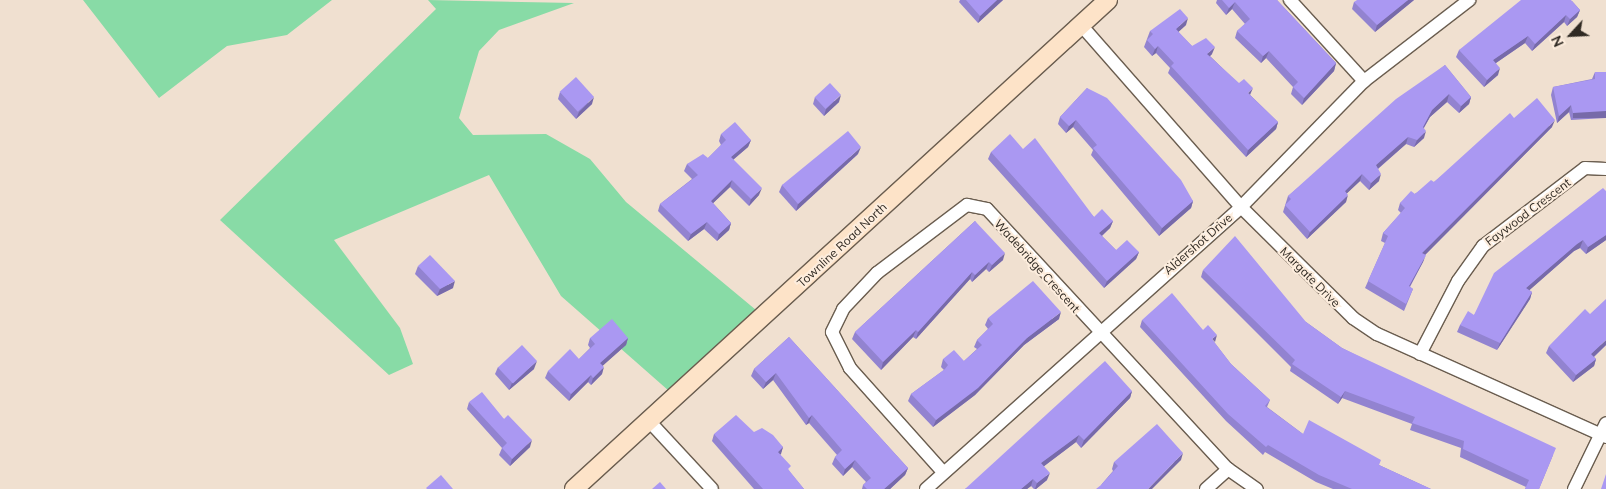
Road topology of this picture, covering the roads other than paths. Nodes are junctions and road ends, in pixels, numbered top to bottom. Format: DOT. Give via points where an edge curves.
graph roads {
  1 [pos="1108,0"];
  2 [pos="1290,0"];
  3 [pos="1469,0"];
  4 [pos="1081,25"];
  5 [pos="1364,82"];
  6 [pos="1606,169"];
  7 [pos="1241,207"];
  8 [pos="1098,331"];
  9 [pos="1420,354"];
  10 [pos="650,422"];
  11 [pos="1606,422"];
  12 [pos="1603,436"];
  13 [pos="1228,469"];
  14 [pos="943,472"];
  15 [pos="574,489"];
  16 [pos="712,489"];
  17 [pos="926,489"];
  18 [pos="1206,489"];
  19 [pos="1258,489"];
  20 [pos="1574,489"];
  1 -- 4 [label="main road, Townline Road North"];
  2 -- 5 [label="street"];
  3 -- 5 [label="street, Aldershot Drive"];
  4 -- 7 [label="street, Margate Drive"];
  4 -- 10 [label="main road, Townline Road North"];
  5 -- 7 [label="street, Aldershot Drive"];
  6 -- 9 [label="street, Faywood Crescent" via="1585,168 1483,246 1458,280"];
  7 -- 8 [label="street, Aldershot Drive"];
  7 -- 9 [label="street, Margate Drive" via="1347,313 1377,334"];
  8 -- 13 [label="street, Wadebridge Crescent"];
  8 -- 14 [label="street, Aldershot Drive"];
  8 -- 14 [label="street, Wadebridge Crescent" via="987,209 967,205 953,211 877,273 843,308 832,332 850,368"];
  9 -- 12 [label="street, Margate Drive"];
  10 -- 15 [label="main road, Townline Road North"];
  10 -- 16 [label="street"];
  11 -- 12 [label="street"];
  12 -- 20 [label="street"];
  13 -- 18 [label="street"];
  13 -- 19 [label="street, Wadebridge Crescent"];
  14 -- 17 [label="street, Aldershot Drive"];
}
